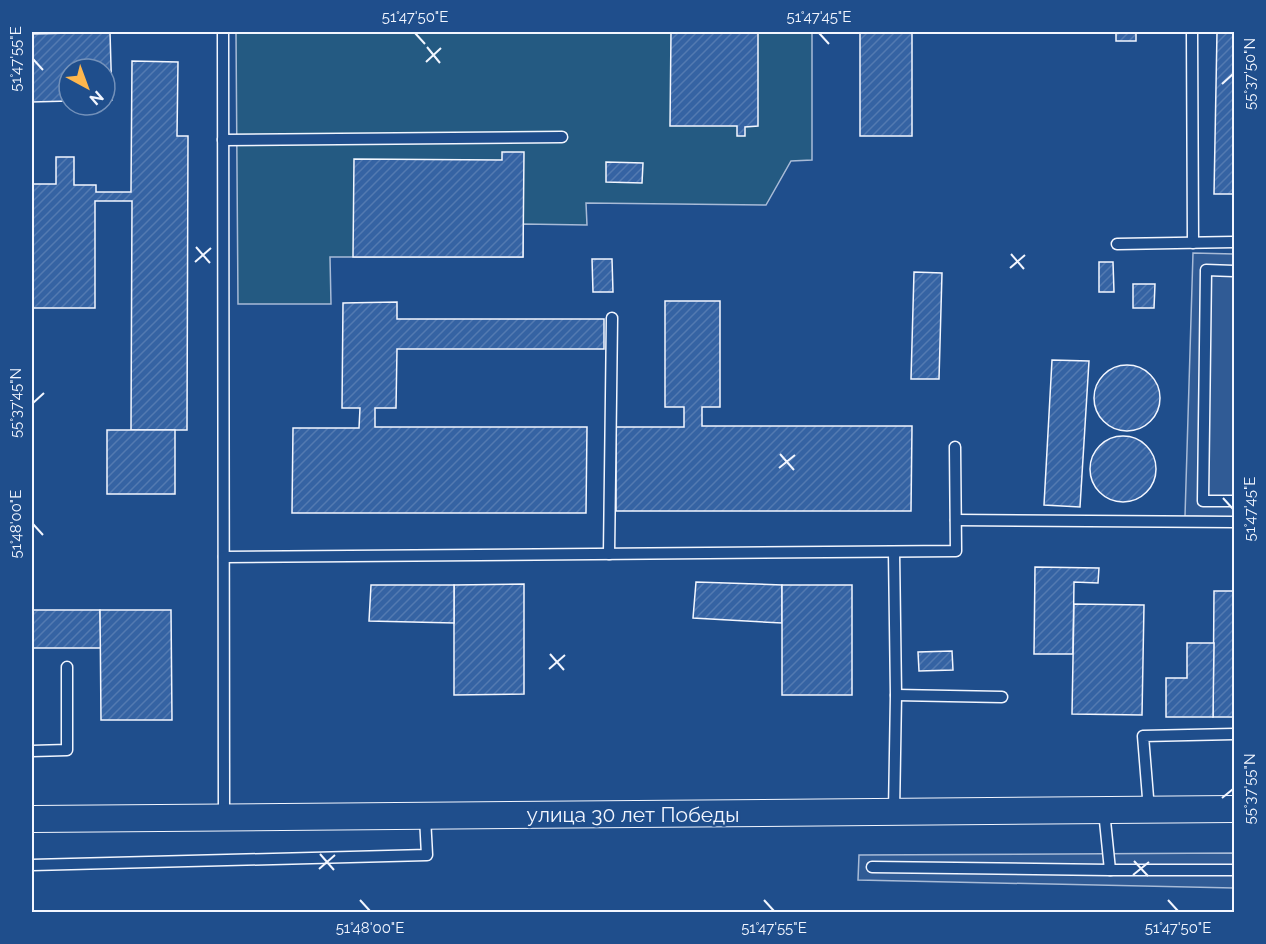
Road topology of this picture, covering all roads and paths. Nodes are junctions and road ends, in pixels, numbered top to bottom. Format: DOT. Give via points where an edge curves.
graph roads {
  1 [pos="223,32"];
  2 [pos="1192,32"];
  3 [pos="562,137"];
  4 [pos="224,140"];
  5 [pos="1234,242"];
  6 [pos="1193,243"];
  7 [pos="1117,244"];
  8 [pos="1234,271"];
  9 [pos="612,318"];
  10 [pos="955,447"];
  11 [pos="1234,501"];
  12 [pos="956,520"];
  13 [pos="1234,522"];
  14 [pos="894,552"];
  15 [pos="609,554"];
  16 [pos="224,556"];
  17 [pos="67,667"];
  18 [pos="896,695"];
  19 [pos="1002,697"];
  20 [pos="1234,734"];
  21 [pos="32,751"];
  22 [pos="1234,809"];
  23 [pos="1104,811"];
  24 [pos="1149,811"];
  25 [pos="894,813"];
  26 [pos="425,816"];
  27 [pos="224,818"];
  28 [pos="32,819"];
  29 [pos="32,865"];
  30 [pos="872,867"];
  31 [pos="1110,870"];
  32 [pos="1234,870"];
  1 -- 4 [label="lane"];
  2 -- 6 [label="lane"];
  3 -- 4 [label="lane"];
  4 -- 16 [label="lane"];
  5 -- 6 [label="lane"];
  6 -- 7 [label="lane"];
  8 -- 11 [label="lane" via="1206,270 1203,501"];
  9 -- 15 [label="lane"];
  10 -- 12 [label="lane"];
  12 -- 13 [label="lane"];
  12 -- 14 [label="lane" via="956,551"];
  14 -- 15 [label="lane"];
  14 -- 18 [label="lane"];
  15 -- 16 [label="lane"];
  16 -- 27 [label="lane"];
  17 -- 21 [label="lane" via="68,750"];
  18 -- 19 [label="lane"];
  18 -- 25 [label="lane"];
  20 -- 24 [label="lane" via="1143,736"];
  22 -- 24 [label="street, улица 30 лет Победы"];
  23 -- 24 [label="street, улица 30 лет Победы"];
  23 -- 25 [label="street, улица 30 лет Победы"];
  23 -- 31 [label="lane"];
  25 -- 26 [label="street, улица 30 лет Победы"];
  26 -- 27 [label="street, улица 30 лет Победы"];
  26 -- 29 [label="lane" via="427,855"];
  27 -- 28 [label="street, улица 30 лет Победы"];
  30 -- 31 [label="lane"];
  31 -- 32 [label="lane"];
}
